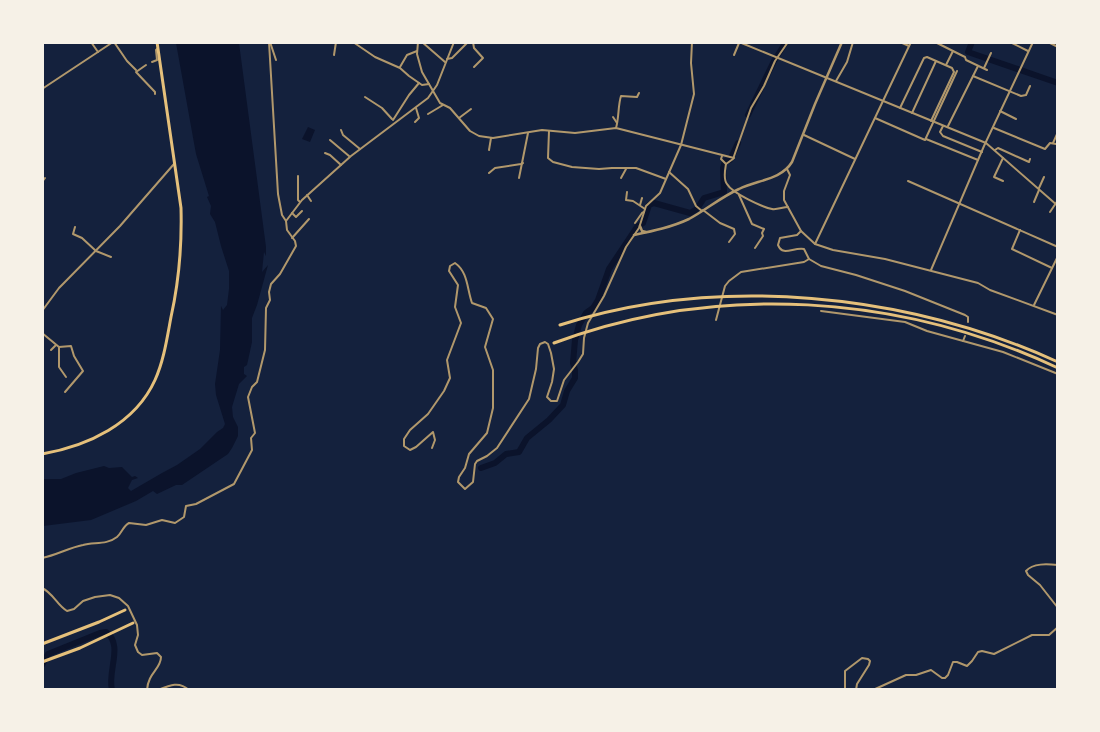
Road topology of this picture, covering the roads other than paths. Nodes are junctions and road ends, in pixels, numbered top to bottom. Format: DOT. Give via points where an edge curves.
graph roads {
  1 [pos="91,42"];
  2 [pos="114,42"];
  3 [pos="157,42"];
  4 [pos="269,42"];
  5 [pos="336,42"];
  6 [pos="353,42"];
  7 [pos="418,42"];
  8 [pos="422,42"];
  9 [pos="454,42"];
  10 [pos="468,42"];
  11 [pos="473,42"];
  12 [pos="692,42"];
  13 [pos="788,42"];
  14 [pos="842,42"];
  15 [pos="853,42"];
  16 [pos="900,42"];
  17 [pos="911,42"];
  18 [pos="935,42"];
  19 [pos="1010,42"];
  20 [pos="1033,42"];
  21 [pos="1048,42"];
  22 [pos="739,43"];
  23 [pos="745,44"];
  24 [pos="909,46"];
  25 [pos="1058,46"];
  26 [pos="158,48"];
  27 [pos="417,51"];
  28 [pos="953,51"];
  29 [pos="98,52"];
  30 [pos="1028,52"];
  31 [pos="991,53"];
  32 [pos="334,54"];
  33 [pos="734,55"];
  34 [pos="778,58"];
  35 [pos="447,59"];
  36 [pos="276,60"];
  37 [pos="936,61"];
  38 [pos="152,62"];
  39 [pos="446,62"];
  40 [pos="146,65"];
  41 [pos="946,65"];
  42 [pos="978,66"];
  43 [pos="400,67"];
  44 [pos="474,68"];
  45 [pos="984,68"];
  46 [pos="987,70"];
  47 [pos="136,71"];
  48 [pos="957,71"];
  49 [pos="973,76"];
  50 [pos="827,78"];
  51 [pos="836,82"];
  52 [pos="419,83"];
  53 [pos="429,84"];
  54 [pos="1030,86"];
  55 [pos="42,89"];
  56 [pos="434,91"];
  57 [pos="1009,92"];
  58 [pos="639,93"];
  59 [pos="155,94"];
  60 [pos="365,98"];
  61 [pos="883,101"];
  62 [pos="443,105"];
  63 [pos="416,108"];
  64 [pos="900,108"];
  65 [pos="471,109"];
  66 [pos="1000,111"];
  67 [pos="912,113"];
  68 [pos="428,114"];
  69 [pos="613,117"];
  70 [pos="459,118"];
  71 [pos="875,118"];
  72 [pos="1016,119"];
  73 [pos="393,120"];
  74 [pos="932,121"];
  75 [pos="415,122"];
  76 [pos="617,123"];
  77 [pos="392,125"];
  78 [pos="943,126"];
  79 [pos="947,127"];
  80 [pos="993,127"];
  81 [pos="616,128"];
  82 [pos="341,130"];
  83 [pos="549,131"];
  84 [pos="1058,132"];
  85 [pos="528,133"];
  86 [pos="802,134"];
  87 [pos="491,138"];
  88 [pos="926,138"];
  89 [pos="330,140"];
  90 [pos="986,143"];
  91 [pos="1053,143"];
  92 [pos="1056,144"];
  93 [pos="681,145"];
  94 [pos="360,150"];
  95 [pos="489,150"];
  96 [pos="995,150"];
  97 [pos="982,152"];
  98 [pos="325,153"];
  99 [pos="350,157"];
  100 [pos="721,158"];
  101 [pos="732,158"];
  102 [pos="1003,158"];
  103 [pos="855,159"];
  104 [pos="1030,159"];
  105 [pos="978,160"];
  106 [pos="176,162"];
  107 [pos="523,162"];
  108 [pos="725,163"];
  109 [pos="341,165"];
  110 [pos="626,168"];
  111 [pos="787,169"];
  112 [pos="669,172"];
  113 [pos="489,173"];
  114 [pos="1044,177"];
  115 [pos="45,178"];
  116 [pos="519,178"];
  117 [pos="621,178"];
  118 [pos="303,179"];
  119 [pos="666,179"];
  120 [pos="908,181"];
  121 [pos="42,182"];
  122 [pos="1003,182"];
  123 [pos="1039,190"];
  124 [pos="734,191"];
  125 [pos="627,192"];
  126 [pos="307,195"];
  127 [pos="739,195"];
  128 [pos="642,198"];
  129 [pos="1058,200"];
  130 [pos="312,201"];
  131 [pos="300,202"];
  132 [pos="1034,202"];
  133 [pos="959,203"];
  134 [pos="1055,204"];
  135 [pos="640,206"];
  136 [pos="1058,206"];
  137 [pos="645,208"];
  138 [pos="788,208"];
  139 [pos="302,211"];
  140 [pos="702,211"];
  141 [pos="644,212"];
  142 [pos="1050,212"];
  143 [pos="292,213"];
  144 [pos="309,220"];
  145 [pos="286,221"];
  146 [pos="635,223"];
  147 [pos="640,226"];
  148 [pos="75,227"];
  149 [pos="1020,230"];
  150 [pos="801,231"];
  151 [pos="647,232"];
  152 [pos="634,236"];
  153 [pos="292,238"];
  154 [pos="729,242"];
  155 [pos="815,244"];
  156 [pos="1058,247"];
  157 [pos="755,248"];
  158 [pos="96,251"];
  159 [pos="1058,256"];
  160 [pos="111,257"];
  161 [pos="809,259"];
  162 [pos="1052,268"];
  163 [pos="931,270"];
  164 [pos="1034,305"];
  165 [pos="42,311"];
  166 [pos="821,311"];
  167 [pos="1058,315"];
  168 [pos="716,320"];
  169 [pos="968,322"];
  170 [pos="562,324"];
  171 [pos="42,333"];
  172 [pos="965,336"];
  173 [pos="963,341"];
  174 [pos="554,343"];
  175 [pos="56,344"];
  176 [pos="59,347"];
  177 [pos="51,350"];
  178 [pos="1058,362"];
  179 [pos="1058,368"];
  180 [pos="1058,374"];
  181 [pos="66,377"];
  182 [pos="65,392"];
  183 [pos="432,448"];
  184 [pos="42,454"];
  185 [pos="42,558"];
  186 [pos="1058,566"];
  187 [pos="42,588"];
  188 [pos="1058,608"];
  189 [pos="123,610"];
  190 [pos="131,624"];
  191 [pos="1058,627"];
  192 [pos="42,644"];
  193 [pos="42,662"];
  194 [pos="147,690"];
  195 [pos="158,690"];
  196 [pos="189,690"];
  197 [pos="845,690"];
  198 [pos="856,690"];
  199 [pos="873,690"];
  1 -- 29 [label="street"];
  2 -- 29 [label="street"];
  2 -- 47 [label="street"];
  3 -- 26 [label="highway"];
  4 -- 36 [label="street"];
  4 -- 145 [label="street" via="278,194"];
  5 -- 32 [label="street"];
  6 -- 43 [label="street" via="375,57"];
  7 -- 27 [label="street"];
  8 -- 39 [label="street"];
  9 -- 35 [label="street"];
  10 -- 35 [label="street"];
  11 -- 44 [label="street" via="483,58"];
  12 -- 93 [label="street" via="694,94"];
  13 -- 34 [label="street"];
  14 -- 50 [label="street"];
  15 -- 51 [label="street"];
  16 -- 24 [label="street"];
  17 -- 24 [label="street"];
  18 -- 28 [label="street"];
  19 -- 30 [label="street"];
  20 -- 30 [label="street"];
  21 -- 25 [label="street"];
  22 -- 23 [label="street"];
  22 -- 33 [label="street"];
  23 -- 34 [label="street"];
  24 -- 61 [label="street"];
  26 -- 38 [label="street" via="157,60"];
  26 -- 106 [label="highway"];
  27 -- 43 [label="street" via="407,55"];
  27 -- 53 [label="street"];
  28 -- 41 [label="street"];
  28 -- 42 [label="street"];
  29 -- 55 [label="street"];
  30 -- 57 [label="street"];
  31 -- 45 [label="street"];
  34 -- 50 [label="street"];
  34 -- 101 [label="street" via="751,108"];
  35 -- 39 [label="street"];
  37 -- 41 [label="street"];
  37 -- 64 [label="street" via="927,56 924,58"];
  37 -- 67 [label="street"];
  39 -- 56 [label="street"];
  40 -- 47 [label="street"];
  41 -- 74 [label="street" via="954,72"];
  42 -- 45 [label="street"];
  42 -- 49 [label="street"];
  43 -- 52 [label="street"];
  45 -- 46 [label="street"];
  47 -- 59 [label="street"];
  48 -- 74 [label="street"];
  49 -- 57 [label="street"];
  49 -- 79 [label="street"];
  50 -- 51 [label="street"];
  50 -- 86 [label="street"];
  51 -- 61 [label="street"];
  52 -- 53 [label="street"];
  52 -- 73 [label="street"];
  53 -- 56 [label="street"];
  54 -- 57 [label="street" via="1024,96"];
  56 -- 62 [label="street"];
  56 -- 63 [label="street"];
  57 -- 66 [label="street"];
  58 -- 76 [label="street" via="637,98 621,96"];
  60 -- 73 [label="street" via="382,108"];
  61 -- 64 [label="street"];
  61 -- 71 [label="street"];
  62 -- 68 [label="street"];
  62 -- 70 [label="street"];
  63 -- 75 [label="street" via="419,118"];
  63 -- 77 [label="street"];
  64 -- 67 [label="street"];
  65 -- 70 [label="street"];
  66 -- 72 [label="street"];
  66 -- 80 [label="street"];
  67 -- 74 [label="street"];
  69 -- 76 [label="street"];
  70 -- 87 [label="street" via="475,135"];
  71 -- 88 [label="street"];
  71 -- 103 [label="street"];
  73 -- 77 [label="street"];
  74 -- 78 [label="street"];
  74 -- 88 [label="street"];
  76 -- 81 [label="street"];
  77 -- 94 [label="street"];
  78 -- 79 [label="street"];
  78 -- 97 [label="street" via="940,132 943,136"];
  79 -- 90 [label="street"];
  80 -- 90 [label="street"];
  80 -- 91 [label="street" via="1045,150"];
  81 -- 83 [label="street" via="575,133"];
  81 -- 93 [label="street"];
  82 -- 94 [label="street"];
  83 -- 85 [label="street"];
  83 -- 110 [label="street" via="548,158 552,162 599,170"];
  84 -- 91 [label="street"];
  85 -- 87 [label="street"];
  85 -- 107 [label="street"];
  86 -- 103 [label="street"];
  86 -- 111 [label="street"];
  87 -- 95 [label="street"];
  88 -- 105 [label="street"];
  89 -- 99 [label="street"];
  90 -- 96 [label="street"];
  90 -- 97 [label="street"];
  91 -- 92 [label="street"];
  93 -- 100 [label="street"];
  93 -- 112 [label="street"];
  94 -- 99 [label="street"];
  96 -- 102 [label="street"];
  96 -- 104 [label="street" via="998,148 1029,162"];
  97 -- 105 [label="street"];
  98 -- 109 [label="street"];
  99 -- 109 [label="street"];
  100 -- 101 [label="street"];
  100 -- 108 [label="street"];
  101 -- 108 [label="street" via="732,162"];
  102 -- 122 [label="street" via="994,177"];
  102 -- 123 [label="street"];
  103 -- 155 [label="street"];
  105 -- 133 [label="street"];
  106 -- 158 [label="street"];
  106 -- 184 [label="highway" via="182,233 178,277 168,337 155,379 138,406 105,434"];
  107 -- 113 [label="street" via="495,168"];
  107 -- 116 [label="street"];
  108 -- 124 [label="street" via="725,181"];
  109 -- 126 [label="street"];
  110 -- 117 [label="street"];
  110 -- 119 [label="street"];
  111 -- 124 [label="street" via="777,176"];
  111 -- 138 [label="street" via="790,177 783,194"];
  112 -- 119 [label="street"];
  112 -- 140 [label="street" via="688,189"];
  114 -- 123 [label="street"];
  115 -- 121 [label="street"];
  118 -- 131 [label="street" via="298,177"];
  119 -- 137 [label="street" via="660,192"];
  120 -- 133 [label="street"];
  123 -- 132 [label="street"];
  123 -- 134 [label="street"];
  124 -- 127 [label="street"];
  124 -- 140 [label="street"];
  125 -- 135 [label="street" via="626,200"];
  126 -- 130 [label="street"];
  126 -- 131 [label="street"];
  127 -- 138 [label="street" via="771,208"];
  127 -- 157 [label="street" via="752,224 764,229"];
  128 -- 135 [label="street"];
  129 -- 134 [label="street"];
  131 -- 143 [label="street"];
  133 -- 149 [label="street"];
  133 -- 163 [label="street"];
  134 -- 136 [label="street"];
  134 -- 142 [label="street"];
  135 -- 137 [label="street"];
  137 -- 141 [label="street"];
  138 -- 150 [label="street"];
  139 -- 143 [label="street" via="296,217"];
  140 -- 151 [label="street" via="683,222"];
  140 -- 154 [label="street" via="734,229 735,234"];
  141 -- 146 [label="street"];
  141 -- 147 [label="street"];
  143 -- 145 [label="street"];
  144 -- 153 [label="street"];
  145 -- 153 [label="street"];
  147 -- 151 [label="street"];
  147 -- 152 [label="street"];
  148 -- 158 [label="street" via="74,235"];
  149 -- 156 [label="street"];
  149 -- 162 [label="street" via="1012,249"];
  150 -- 155 [label="street"];
  150 -- 161 [label="street" via="797,235 780,238 778,245 784,252 804,249"];
  151 -- 152 [label="street"];
  152 -- 183 [label="street" via="588,323 583,354 564,380 557,401 547,397 553,375 551,353 545,342 540,344 529,399 497,448 477,461 471,485 465,489 458,482 459,477 469,454 488,433 494,408 493,370 486,347 493,319 489,310 472,303 461,268 452,264 449,271 458,285 455,307 461,323 447,360 450,378 436,405 404,438 404,446 410,450 433,432"];
  153 -- 185 [label="street" via="295,249 269,292 265,350 257,382 248,397 254,433 252,450 237,481 219,494 186,506 184,517 175,523 162,520 146,525 129,522 112,540 83,544"];
  155 -- 163 [label="street"];
  158 -- 160 [label="street"];
  158 -- 165 [label="street" via="59,288"];
  159 -- 162 [label="street"];
  161 -- 168 [label="street" via="740,272 725,286"];
  161 -- 169 [label="street" via="821,266 936,303 965,315"];
  162 -- 164 [label="street"];
  163 -- 164 [label="street" via="978,283"];
  164 -- 167 [label="street"];
  166 -- 173 [label="street" via="905,322"];
  170 -- 178 [label="highway" via="646,305 694,299 784,297 831,300 914,314 982,332"];
  171 -- 175 [label="street"];
  172 -- 173 [label="street"];
  173 -- 180 [label="street" via="1003,352"];
  174 -- 179 [label="highway" via="630,319 697,307 760,303 822,305 897,315 980,337"];
  175 -- 176 [label="street"];
  175 -- 177 [label="street"];
  176 -- 181 [label="street" via="59,367"];
  176 -- 182 [label="street" via="71,346 83,371"];
  186 -- 188 [label="street" via="1044,564 1026,571"];
  187 -- 194 [label="street" via="67,611 84,601 103,596 114,596 126,603 137,625 135,645 138,652 157,653 161,658"];
  189 -- 192 [label="highway"];
  190 -- 193 [label="highway"];
  191 -- 199 [label="street" via="1049,635 1032,635 994,654 978,652 967,666 952,662 945,678 931,670 906,675"];
  195 -- 196 [label="street" via="177,684"];
  197 -- 198 [label="street" via="845,671 862,658 868,659 869,665"];
}
